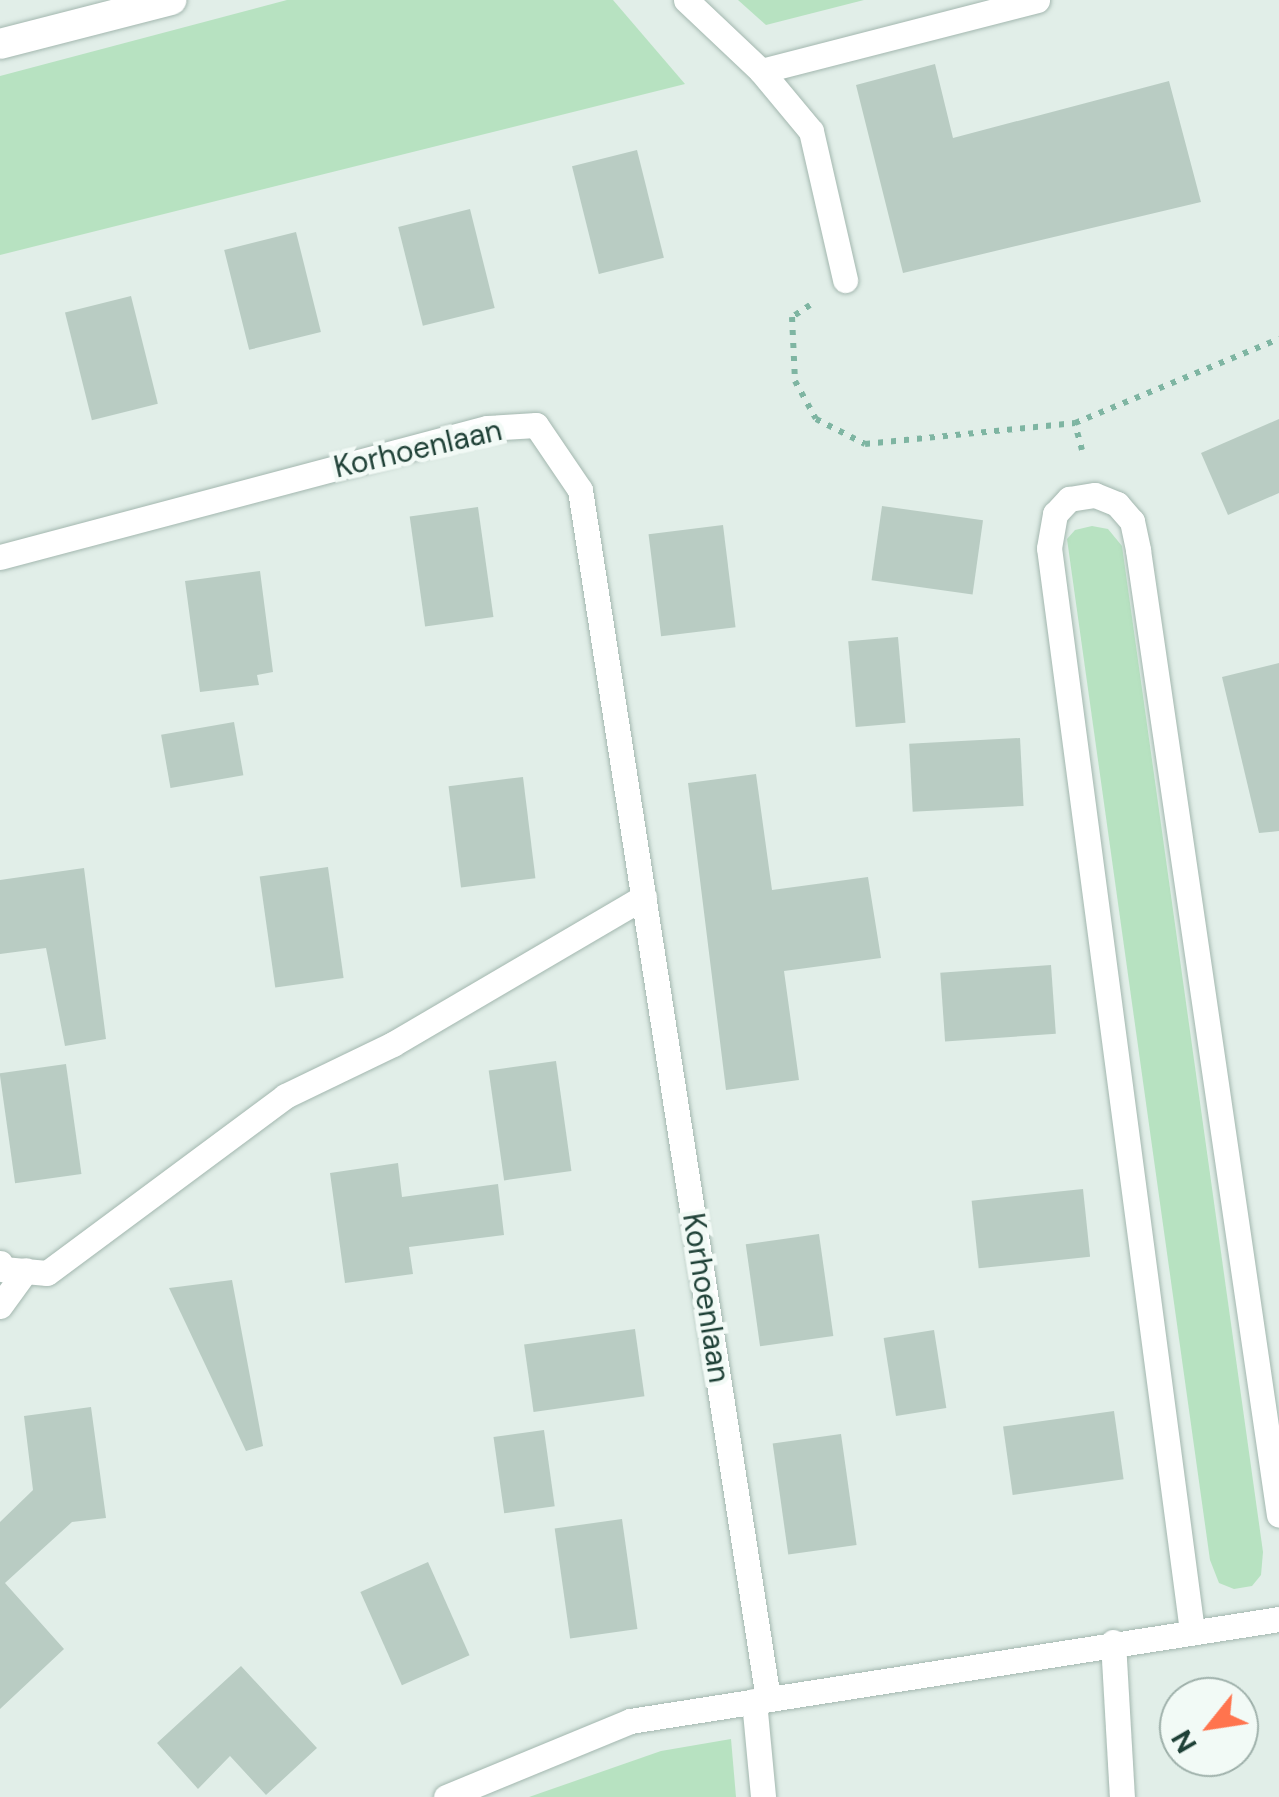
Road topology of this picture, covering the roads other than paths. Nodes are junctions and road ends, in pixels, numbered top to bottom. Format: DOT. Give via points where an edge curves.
graph roads {
  1 [pos="171,0"];
  2 [pos="686,0"];
  3 [pos="1037,0"];
  4 [pos="0,44"];
  5 [pos="761,71"];
  6 [pos="845,280"];
  7 [pos="0,557"];
  8 [pos="644,897"];
  9 [pos="0,1263"];
  10 [pos="26,1270"];
  11 [pos="0,1306"];
  12 [pos="1279,1515"];
  13 [pos="1279,1619"];
  14 [pos="1192,1632"];
  15 [pos="1113,1642"];
  16 [pos="761,1700"];
  17 [pos="446,1797"];
  18 [pos="763,1797"];
  19 [pos="1122,1797"];
  1 -- 4 [label="street"];
  2 -- 5 [label="lane"];
  3 -- 5 [label="lane"];
  5 -- 6 [label="lane" via="811,131"];
  7 -- 8 [label="lane, Korhoenlaan" via="488,428 536,425 580,490"];
  8 -- 10 [label="lane" via="392,1044 285,1096 47,1273"];
  8 -- 16 [label="lane, Korhoenlaan"];
  9 -- 10 [label="lane" via="3,1269"];
  10 -- 11 [label="lane"];
  12 -- 14 [label="lane" via="1138,550 1132,522 1116,504 1095,495 1069,500 1055,514 1049,548"];
  13 -- 14 [label="lane"];
  14 -- 15 [label="lane"];
  15 -- 16 [label="lane"];
  15 -- 19 [label="lane"];
  16 -- 17 [label="lane" via="630,1721"];
  16 -- 18 [label="lane, Korhoenlaan"];
}
